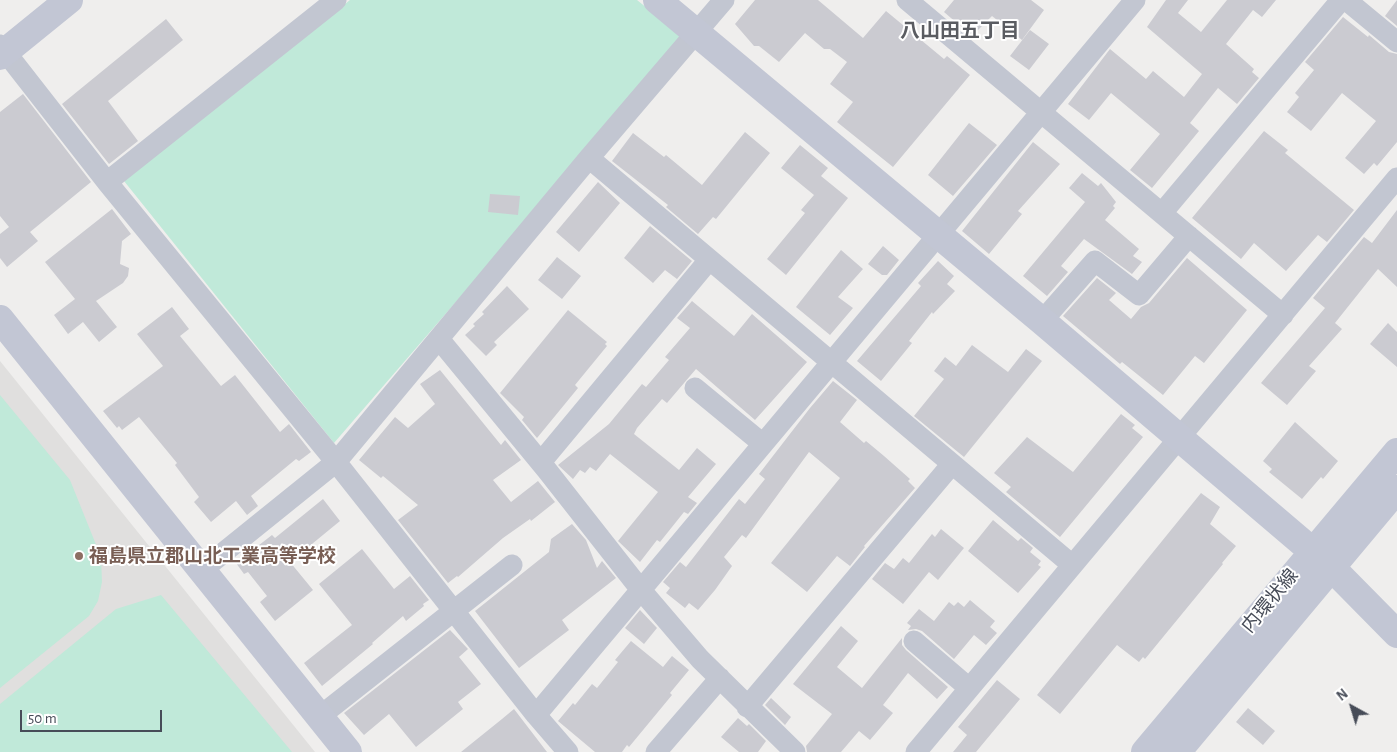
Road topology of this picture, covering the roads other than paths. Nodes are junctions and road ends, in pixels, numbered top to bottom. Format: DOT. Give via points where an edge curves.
graph roads {
  1 [pos="70,0"];
  2 [pos="336,0"];
  3 [pos="657,0"];
  4 [pos="724,0"];
  5 [pos="1135,0"];
  6 [pos="1341,0"];
  7 [pos="1346,0"];
  8 [pos="919,4"];
  9 [pos="697,33"];
  10 [pos="1397,42"];
  11 [pos="2,51"];
  12 [pos="1041,112"];
  13 [pos="589,158"];
  14 [pos="1397,178"];
  15 [pos="107,182"];
  16 [pos="1162,213"];
  17 [pos="939,236"];
  18 [pos="1189,236"];
  19 [pos="709,260"];
  20 [pos="1283,315"];
  21 [pos="0,319"];
  22 [pos="1042,321"];
  23 [pos="439,339"];
  24 [pos="832,363"];
  25 [pos="695,388"];
  26 [pos="1179,438"];
  27 [pos="763,444"];
  28 [pos="1397,452"];
  29 [pos="336,462"];
  30 [pos="541,462"];
  31 [pos="952,464"];
  32 [pos="1397,489"];
  33 [pos="1321,559"];
  34 [pos="1071,564"];
  35 [pos="512,565"];
  36 [pos="202,570"];
  37 [pos="641,590"];
  38 [pos="454,611"];
  39 [pos="1397,634"];
  40 [pos="914,641"];
  41 [pos="720,678"];
  42 [pos="969,688"];
  43 [pos="747,707"];
  44 [pos="536,715"];
  45 [pos="319,718"];
  46 [pos="348,752"];
  47 [pos="568,752"];
  48 [pos="656,752"];
  49 [pos="795,752"];
  50 [pos="916,752"];
  51 [pos="1144,752"];
  52 [pos="1177,752"];
  1 -- 11 [label="street"];
  2 -- 15 [label="street"];
  3 -- 9 [label="street"];
  4 -- 9 [label="street"];
  5 -- 12 [label="street"];
  6 -- 16 [label="street"];
  7 -- 10 [label="street"];
  8 -- 12 [label="street"];
  9 -- 13 [label="street"];
  9 -- 17 [label="street"];
  11 -- 15 [label="street"];
  12 -- 16 [label="street"];
  12 -- 17 [label="street"];
  13 -- 19 [label="street"];
  13 -- 23 [label="street"];
  14 -- 20 [label="street"];
  15 -- 29 [label="street"];
  16 -- 18 [label="street"];
  17 -- 22 [label="street"];
  17 -- 24 [label="street"];
  18 -- 20 [label="street"];
  18 -- 22 [label="street" via="1139,296 1095,260"];
  19 -- 24 [label="street"];
  19 -- 30 [label="street"];
  20 -- 26 [label="street"];
  21 -- 36 [label="street"];
  22 -- 26 [label="street"];
  23 -- 29 [label="street"];
  23 -- 30 [label="street"];
  24 -- 27 [label="street"];
  24 -- 31 [label="street"];
  25 -- 27 [label="street"];
  26 -- 33 [label="street"];
  26 -- 34 [label="street"];
  27 -- 37 [label="street"];
  28 -- 33 [label="street, 内環状線"];
  29 -- 36 [label="street"];
  29 -- 38 [label="street"];
  30 -- 37 [label="street"];
  31 -- 34 [label="street"];
  31 -- 43 [label="street"];
  32 -- 33 [label="street"];
  33 -- 39 [label="street"];
  33 -- 51 [label="street, 内環状線"];
  33 -- 52 [label="street"];
  34 -- 42 [label="street"];
  35 -- 38 [label="street"];
  36 -- 45 [label="street"];
  37 -- 41 [label="street"];
  37 -- 44 [label="street"];
  38 -- 44 [label="street"];
  38 -- 45 [label="street"];
  40 -- 42 [label="street"];
  41 -- 43 [label="street"];
  41 -- 48 [label="street"];
  42 -- 50 [label="street"];
  43 -- 49 [label="street"];
  44 -- 47 [label="street"];
  45 -- 46 [label="street"];
}
